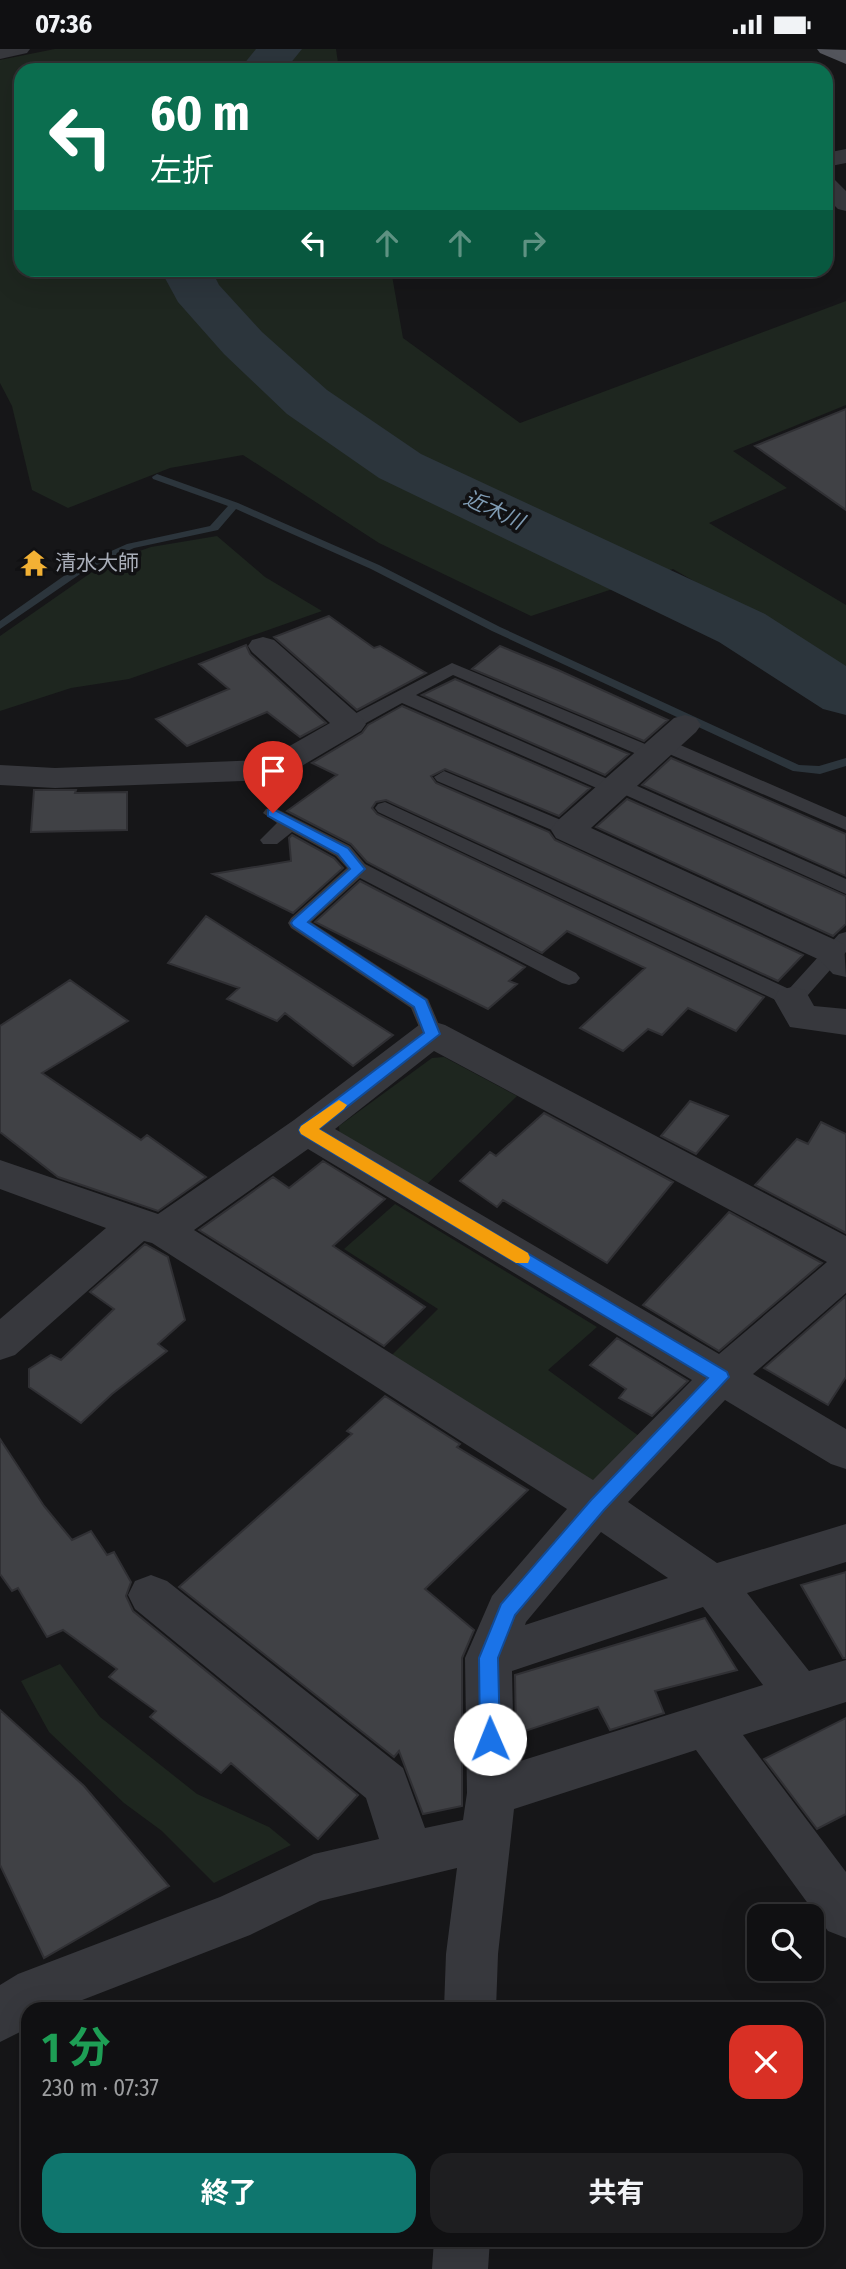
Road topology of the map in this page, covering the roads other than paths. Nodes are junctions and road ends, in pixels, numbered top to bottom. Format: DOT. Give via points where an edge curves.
graph roads {
  1 [pos="20,49"];
  2 [pos="827,49"];
  3 [pos="0,53"];
  4 [pos="846,58"];
  5 [pos="833,197"];
  6 [pos="843,216"];
  7 [pos="263,646"];
  8 [pos="402,695"];
  9 [pos="350,725"];
  10 [pos="667,741"];
  11 [pos="0,775"];
  12 [pos="444,776"];
  13 [pos="617,787"];
  14 [pos="384,808"];
  15 [pos="846,824"];
  16 [pos="568,830"];
  17 [pos="270,840"];
  18 [pos="358,869"];
  19 [pos="846,887"];
  20 [pos="841,952"];
  21 [pos="569,978"];
  22 [pos="792,999"];
  23 [pos="846,1022"];
  24 [pos="432,1034"];
  25 [pos="307,1130"];
  26 [pos="0,1174"];
  27 [pos="150,1228"];
  28 [pos="846,1254"];
  29 [pos="846,1269"];
  30 [pos="0,1343"];
  31 [pos="721,1377"];
  32 [pos="846,1451"];
  33 [pos="597,1505"];
  34 [pos="846,1543"];
  35 [pos="712,1584"];
  36 [pos="151,1595"];
  37 [pos="488,1658"];
  38 [pos="846,1681"];
  39 [pos="800,1696"];
  40 [pos="707,1725"];
  41 [pos="489,1816"];
  42 [pos="409,1856"];
  43 [pos="846,1913"];
  44 [pos="470,2002"];
  45 [pos="0,2016"];
  46 [pos="462,2247"];
  47 [pos="460,2269"];
  1 -- 3 [label="street"];
  2 -- 4 [label="main road"];
  5 -- 6 [label="street"];
  7 -- 9 [label="street"];
  8 -- 9 [label="lane"];
  8 -- 10 [label="lane" via="452,668"];
  8 -- 13 [label="lane"];
  9 -- 11 [label="street" via="272,770 55,778"];
  10 -- 13 [label="street"];
  10 -- 15 [label="lane"];
  12 -- 16 [label="lane"];
  13 -- 16 [label="street"];
  13 -- 19 [label="lane"];
  14 -- 22 [label="lane"];
  16 -- 20 [label="street"];
  17 -- 18 [label="lane" via="281,818 343,851"];
  18 -- 21 [label="lane"];
  18 -- 24 [label="lane" via="298,923 421,1004"];
  20 -- 22 [label="lane"];
  22 -- 23 [label="street" via="803,1018"];
  24 -- 25 [label="street"];
  24 -- 28 [label="street"];
  25 -- 27 [label="street"];
  25 -- 31 [label="street"];
  26 -- 27 [label="street"];
  27 -- 30 [label="street"];
  27 -- 33 [label="street"];
  29 -- 31 [label="street"];
  31 -- 32 [label="street"];
  31 -- 33 [label="street"];
  33 -- 35 [label="street"];
  33 -- 37 [label="street" via="508,1610"];
  34 -- 35 [label="street"];
  35 -- 37 [label="street"];
  35 -- 39 [label="street"];
  36 -- 42 [label="street" via="386,1784"];
  37 -- 41 [label="street"];
  38 -- 39 [label="street"];
  39 -- 40 [label="street"];
  40 -- 41 [label="street"];
  40 -- 43 [label="street"];
  41 -- 42 [label="street"];
  41 -- 44 [label="street"];
  42 -- 45 [label="street" via="314,1878 232,1917 36,1991"];
  46 -- 47 [label="street"];
}
